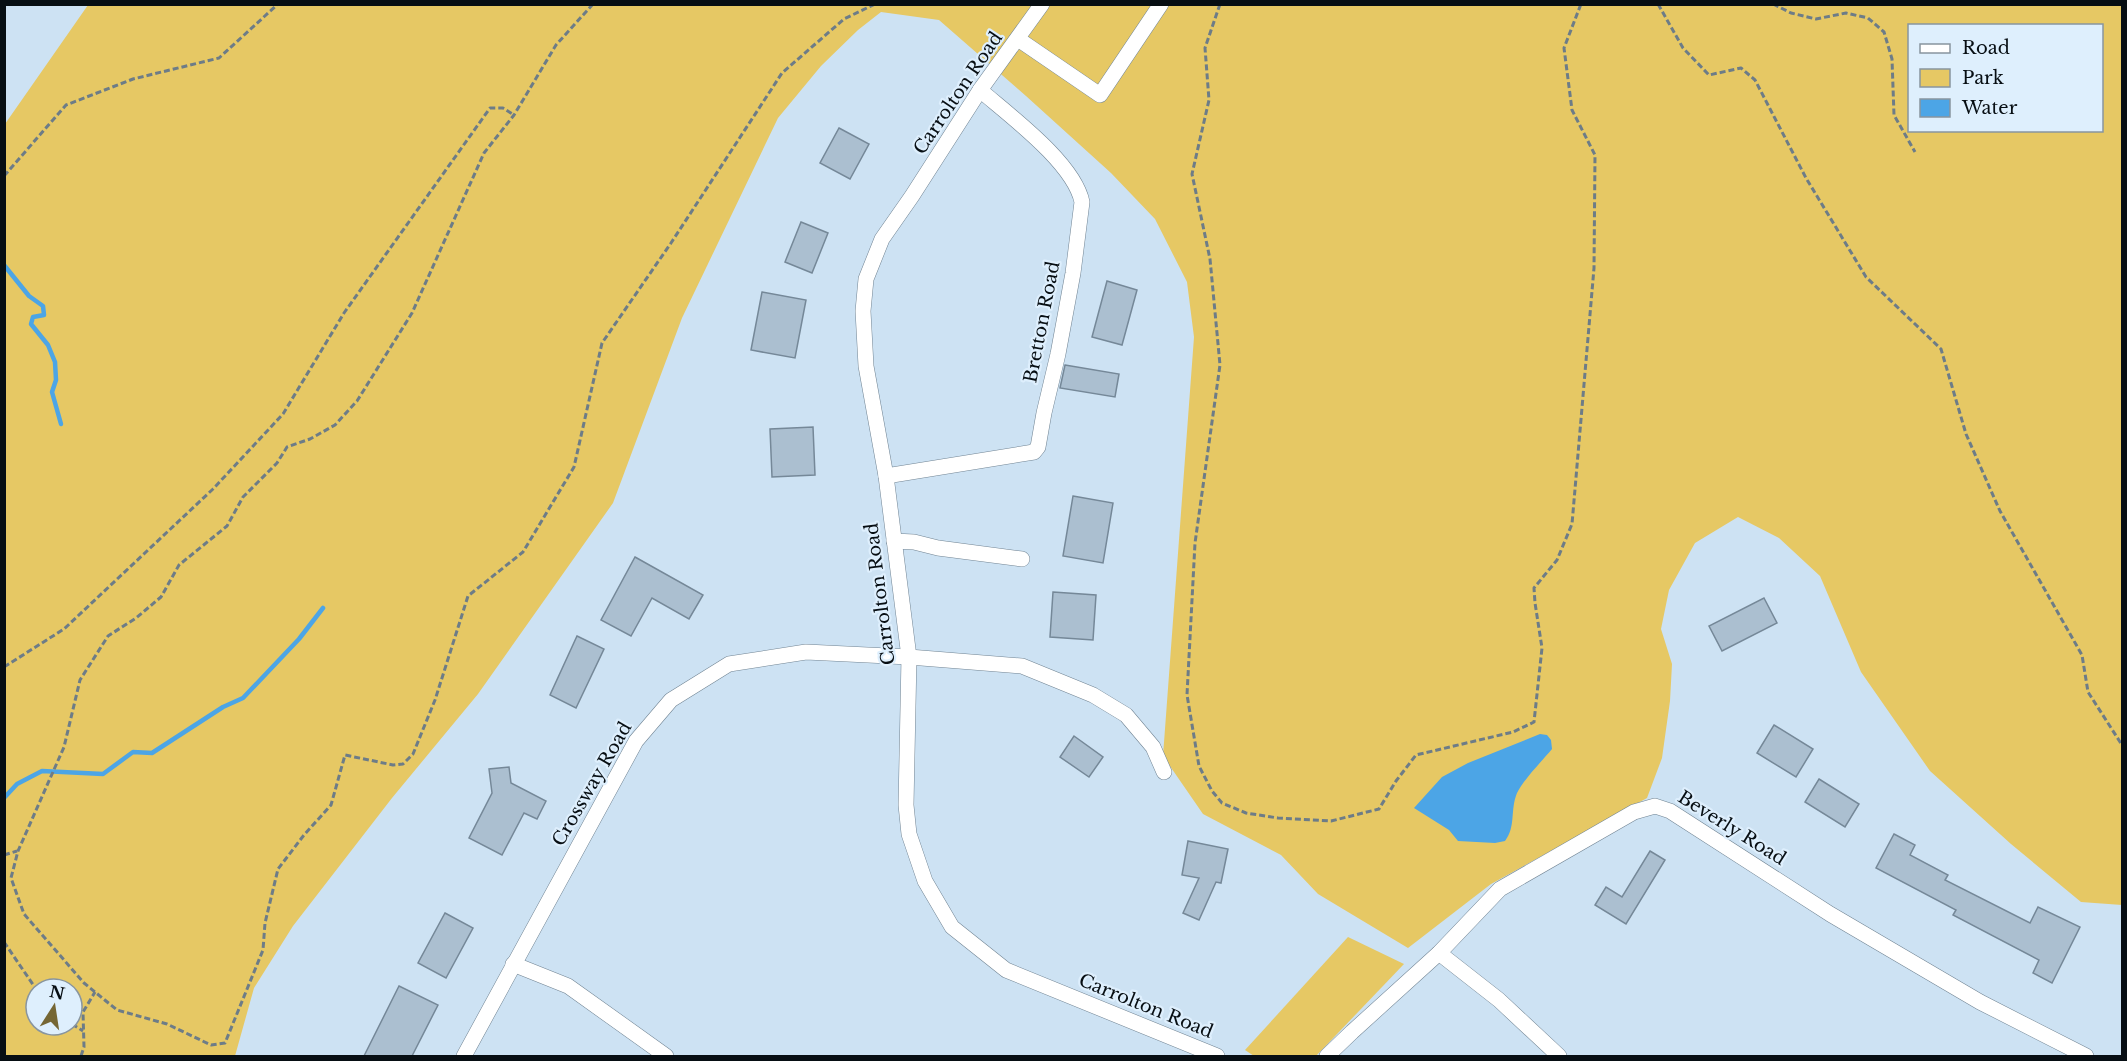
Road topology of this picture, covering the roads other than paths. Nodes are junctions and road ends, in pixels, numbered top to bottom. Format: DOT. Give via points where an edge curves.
graph roads {
  1 [pos="1042,4"];
  2 [pos="1161,4"];
  3 [pos="1018,39"];
  4 [pos="980,90"];
  5 [pos="886,476"];
  6 [pos="894,541"];
  7 [pos="1022,559"];
  8 [pos="909,657"];
  9 [pos="1164,772"];
  10 [pos="1439,954"];
  11 [pos="513,964"];
  12 [pos="464,1056"];
  13 [pos="666,1056"];
  14 [pos="1217,1056"];
  15 [pos="1327,1056"];
  16 [pos="1559,1056"];
  17 [pos="2086,1056"];
  1 -- 3 [label="street, Carrolton Road"];
  2 -- 3 [label="street" via="1100,95"];
  3 -- 4 [label="street, Carrolton Road"];
  4 -- 5 [label="street, Carrolton Road" via="882,239 866,279 866,366"];
  4 -- 5 [label="street, Bretton Road" via="1046,148 1080,191 1082,202 1073,273 1038,447 1034,452"];
  5 -- 6 [label="street, Carrolton Road"];
  6 -- 7 [label="street"];
  6 -- 8 [label="street, Carrolton Road"];
  8 -- 9 [label="street, Crossway Road" via="1022,666 1093,694 1126,715 1153,747"];
  8 -- 11 [label="street, Crossway Road" via="806,652 729,664 671,700 636,741"];
  8 -- 14 [label="street, Carrolton Road" via="909,834 926,881 952,927 1006,970"];
  10 -- 15 [label="street, Beverly Road"];
  10 -- 16 [label="street" via="1499,1000"];
  10 -- 17 [label="street, Beverly Road" via="1500,889 1634,812 1662,807 1830,914 1980,1002"];
  11 -- 12 [label="street, Crossway Road"];
  11 -- 13 [label="street" via="568,986"];
}
